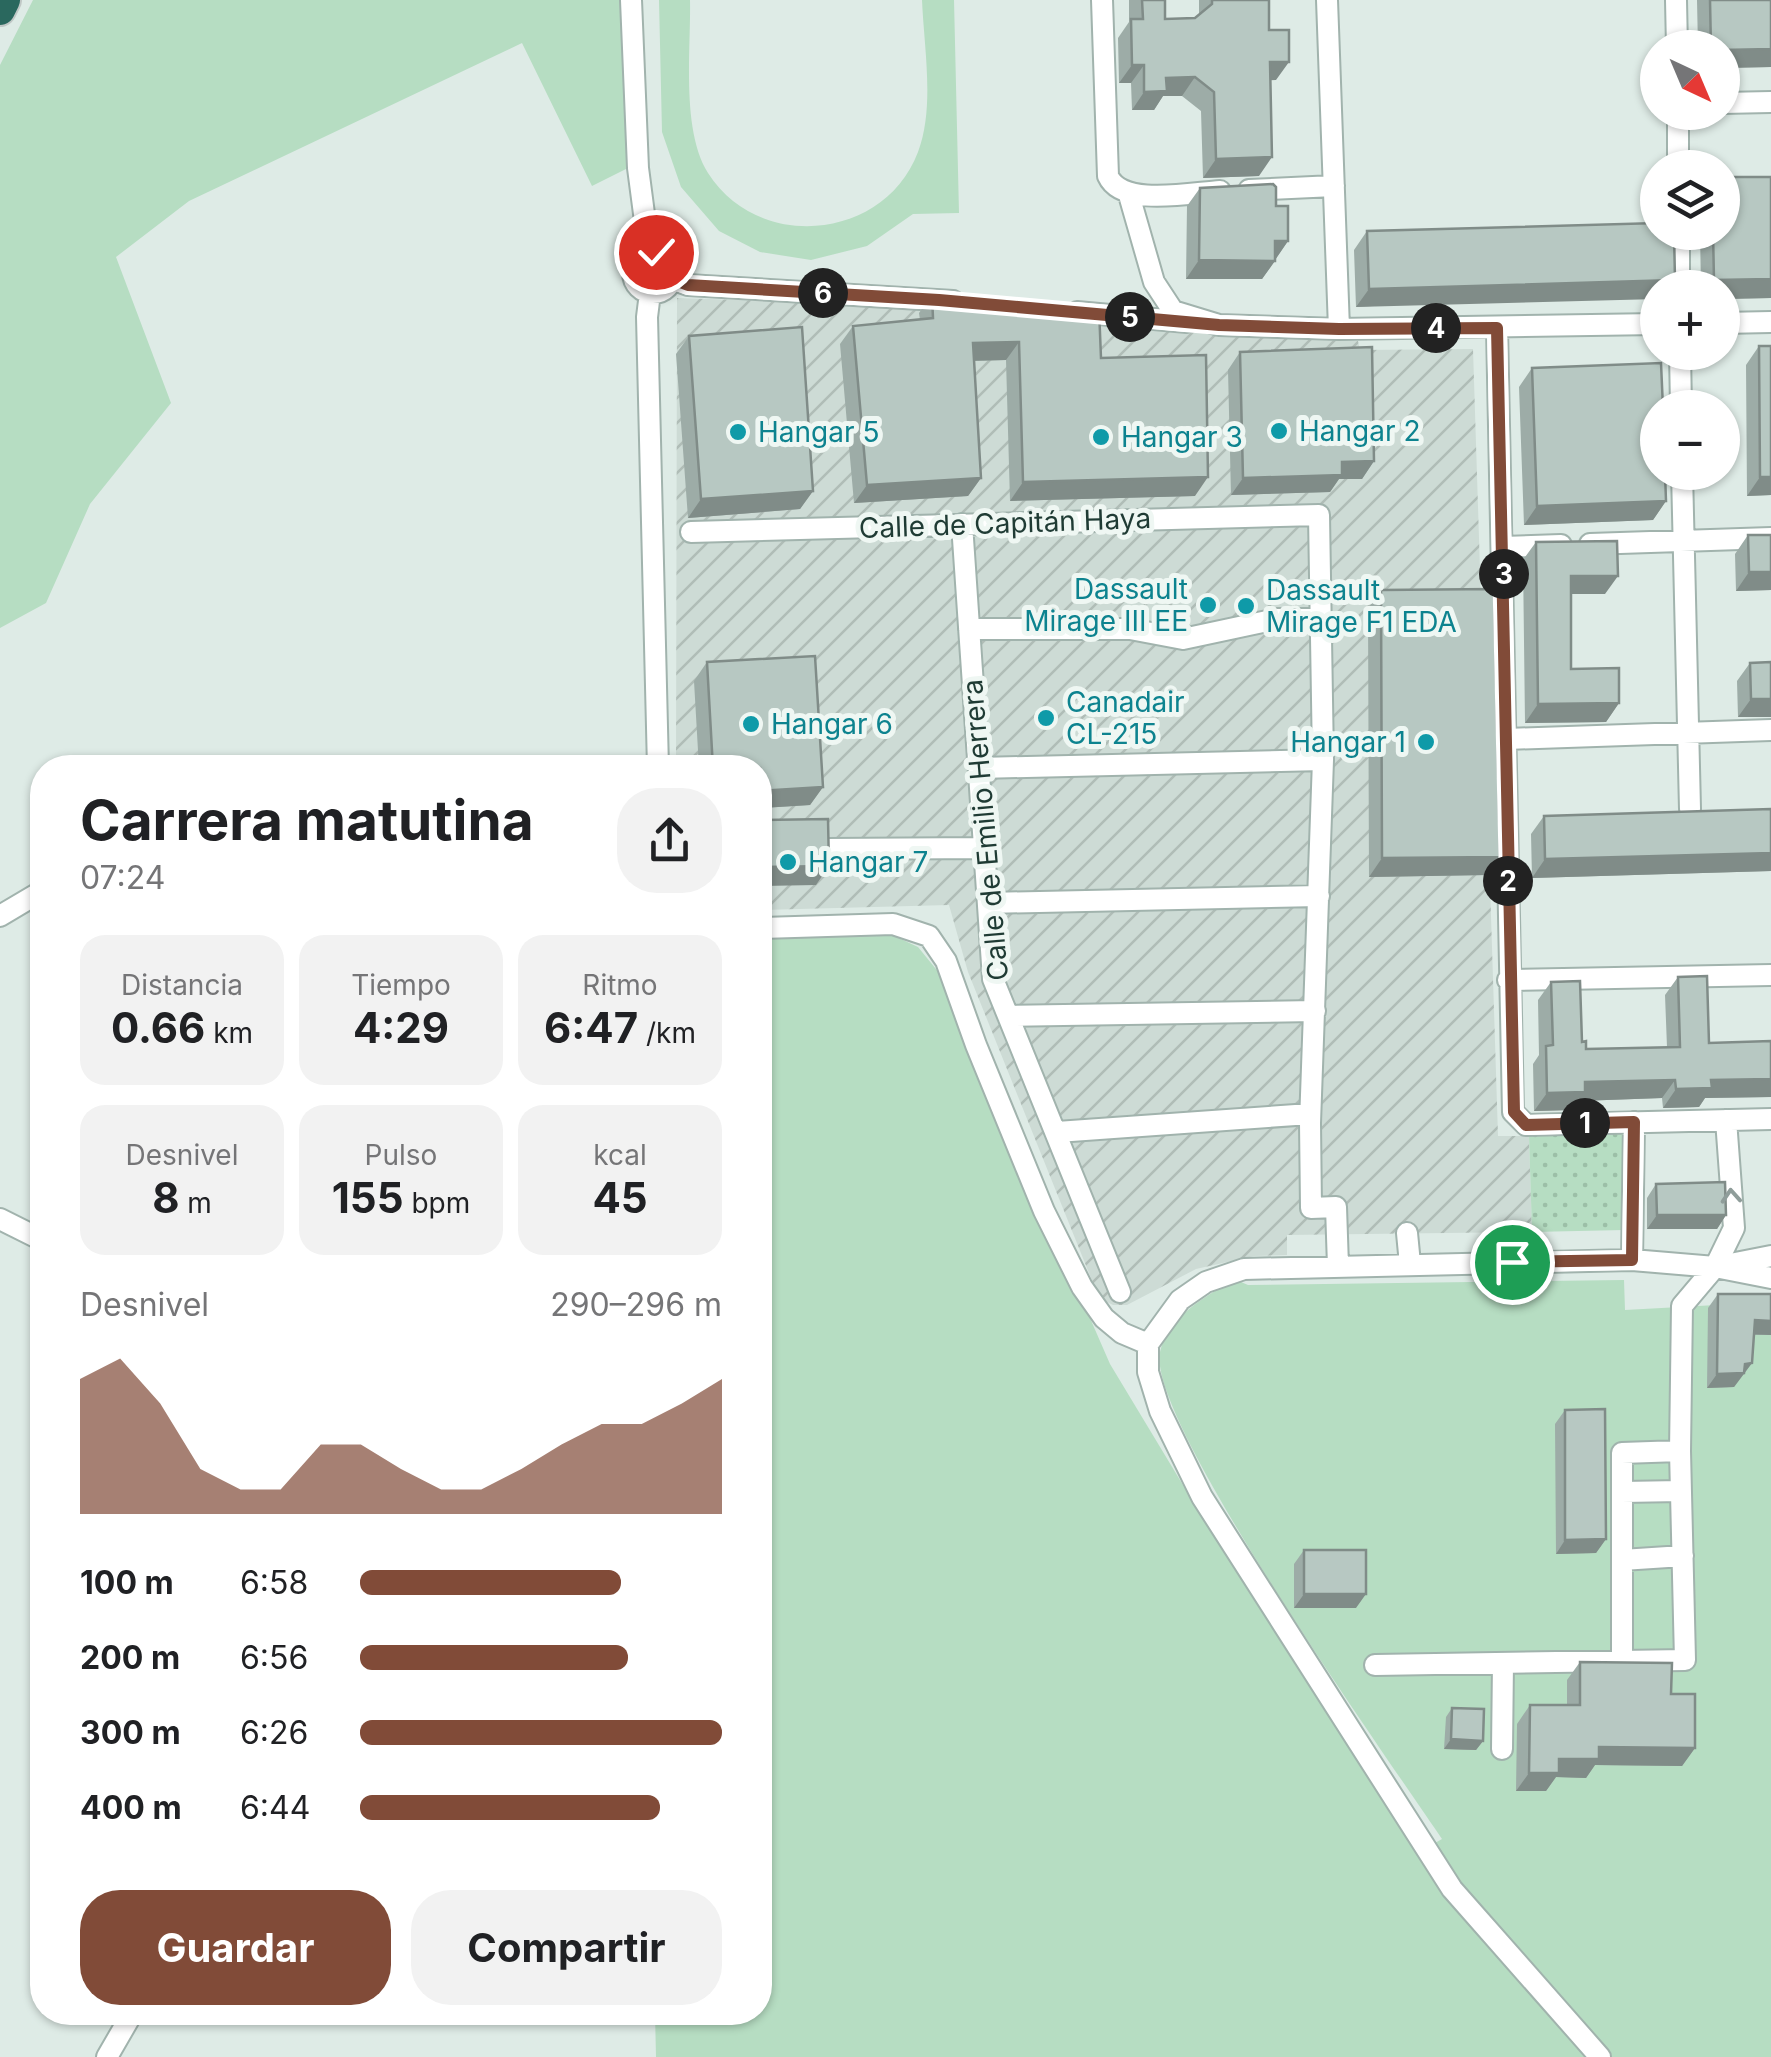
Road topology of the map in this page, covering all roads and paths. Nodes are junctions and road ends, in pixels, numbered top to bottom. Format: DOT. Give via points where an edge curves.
graph roads {
  1 [pos="5,0"];
  2 [pos="631,0"];
  3 [pos="1102,0"];
  4 [pos="1328,0"];
  5 [pos="1676,0"];
  6 [pos="0,10"];
  7 [pos="1676,30"];
  8 [pos="1740,102"];
  9 [pos="1771,102"];
  10 [pos="1334,186"];
  11 [pos="1128,195"];
  12 [pos="650,252"];
  13 [pos="672,279"];
  14 [pos="650,292"];
  15 [pos="976,303"];
  16 [pos="1051,310"];
  17 [pos="1771,322"];
  18 [pos="1740,323"];
  19 [pos="1640,324"];
  20 [pos="1219,325"];
  21 [pos="1497,328"];
  22 [pos="1339,329"];
  23 [pos="1682,490"];
  24 [pos="962,524"];
  25 [pos="691,532"];
  26 [pos="1771,538"];
  27 [pos="1682,541"];
  28 [pos="1503,547"];
  29 [pos="1321,619"];
  30 [pos="969,629"];
  31 [pos="1771,730"];
  32 [pos="1688,732"];
  33 [pos="1507,739"];
  34 [pos="658,755"];
  35 [pos="1323,760"];
  36 [pos="979,768"];
  37 [pos="1690,809"];
  38 [pos="984,848"];
  39 [pos="827,849"];
  40 [pos="1319,896"];
  41 [pos="30,898"];
  42 [pos="988,903"];
  43 [pos="0,916"];
  44 [pos="772,928"];
  45 [pos="1771,976"];
  46 [pos="1508,980"];
  47 [pos="1315,1012"];
  48 [pos="1008,1016"];
  49 [pos="1310,1118"];
  50 [pos="1771,1119"];
  51 [pos="1726,1120"];
  52 [pos="1634,1122"];
  53 [pos="1057,1132"];
  54 [pos="0,1219"];
  55 [pos="1407,1233"];
  56 [pos="30,1234"];
  57 [pos="1771,1256"];
  58 [pos="1632,1260"];
  59 [pos="1410,1264"];
  60 [pos="1338,1266"];
  61 [pos="1715,1267"];
  62 [pos="1771,1278"];
  63 [pos="1120,1292"];
  64 [pos="1148,1344"];
  65 [pos="1680,1451"];
  66 [pos="1622,1492"];
  67 [pos="1681,1492"];
  68 [pos="1682,1556"];
  69 [pos="1622,1560"];
  70 [pos="1622,1660"];
  71 [pos="1503,1663"];
  72 [pos="1375,1665"];
  73 [pos="1502,1748"];
  74 [pos="125,2025"];
  75 [pos="107,2057"];
  76 [pos="1600,2057"];
  1 -- 6 [label="highway"];
  2 -- 12 [label="street" via="638,168"];
  3 -- 11 [label="street" via="1108,176 1113,188"];
  4 -- 10 [label="street"];
  5 -- 7 [label="street"];
  8 -- 9 [label="street"];
  10 -- 11 [label="street"];
  10 -- 22 [label="street"];
  11 -- 20 [label="street" via="1154,282 1173,310"];
  12 -- 13 [label="street" via="668,259"];
  12 -- 14 [label="street" via="638,258 633,276"];
  13 -- 14 [label="street" via="664,290"];
  13 -- 15 [label="street"];
  14 -- 34 [label="street"];
  16 -- 20 [label="street"];
  17 -- 18 [label="street"];
  19 -- 21 [label="street"];
  20 -- 22 [label="street"];
  21 -- 22 [label="street"];
  21 -- 28 [label="street"];
  23 -- 27 [label="street"];
  24 -- 25 [label="street, Calle de Capitán Haya"];
  24 -- 29 [label="street, Calle de Capitán Haya" via="1319,516"];
  24 -- 30 [label="street, Calle de Emilio Herrera"];
  26 -- 27 [label="street"];
  27 -- 28 [label="street"];
  27 -- 32 [label="street"];
  28 -- 33 [label="street"];
  29 -- 30 [label="street" via="1277,620 1183,639 1130,629"];
  29 -- 35 [label="street"];
  30 -- 36 [label="street, Calle de Emilio Herrera"];
  31 -- 32 [label="street"];
  32 -- 33 [label="street"];
  32 -- 37 [label="street"];
  33 -- 46 [label="street"];
  35 -- 36 [label="street"];
  35 -- 40 [label="street"];
  36 -- 38 [label="street, Calle de Emilio Herrera"];
  38 -- 39 [label="street"];
  38 -- 42 [label="street, Calle de Emilio Herrera"];
  40 -- 42 [label="street"];
  40 -- 47 [label="street"];
  41 -- 43 [label="street"];
  42 -- 48 [label="street, Calle de Emilio Herrera" via="993,979"];
  44 -- 64 [label="street" via="893,924 930,936 1082,1287 1104,1318"];
  45 -- 46 [label="street"];
  46 -- 52 [label="street" via="1514,1112 1526,1125"];
  47 -- 48 [label="street"];
  47 -- 49 [label="street"];
  48 -- 53 [label="street, Calle de Emilio Herrera"];
  49 -- 53 [label="street"];
  49 -- 60 [label="street" via="1311,1208 1336,1207"];
  50 -- 51 [label="street"];
  51 -- 52 [label="street"];
  61 -- 51 [label="street, one-way" via="1734,1228"];
  52 -- 58 [label="street"];
  53 -- 63 [label="street, Calle de Emilio Herrera"];
  54 -- 56 [label="street"];
  55 -- 59 [label="street"];
  57 -- 61 [label="street"];
  58 -- 59 [label="street"];
  58 -- 61 [label="street"];
  59 -- 60 [label="street"];
  60 -- 64 [label="street" via="1244,1269 1206,1282 1180,1300"];
  61 -- 62 [label="street"];
  61 -- 65 [label="street" via="1682,1306"];
  64 -- 76 [label="street" via="1160,1411 1202,1497 1452,1889"];
  65 -- 66 [label="street" via="1622,1454"];
  65 -- 67 [label="street"];
  66 -- 67 [label="street"];
  66 -- 69 [label="street"];
  67 -- 68 [label="street"];
  68 -- 69 [label="street"];
  68 -- 70 [label="street" via="1685,1660"];
  69 -- 70 [label="street"];
  70 -- 71 [label="street"];
  71 -- 72 [label="street"];
  71 -- 73 [label="street"];
  74 -- 75 [label="street"];
}
